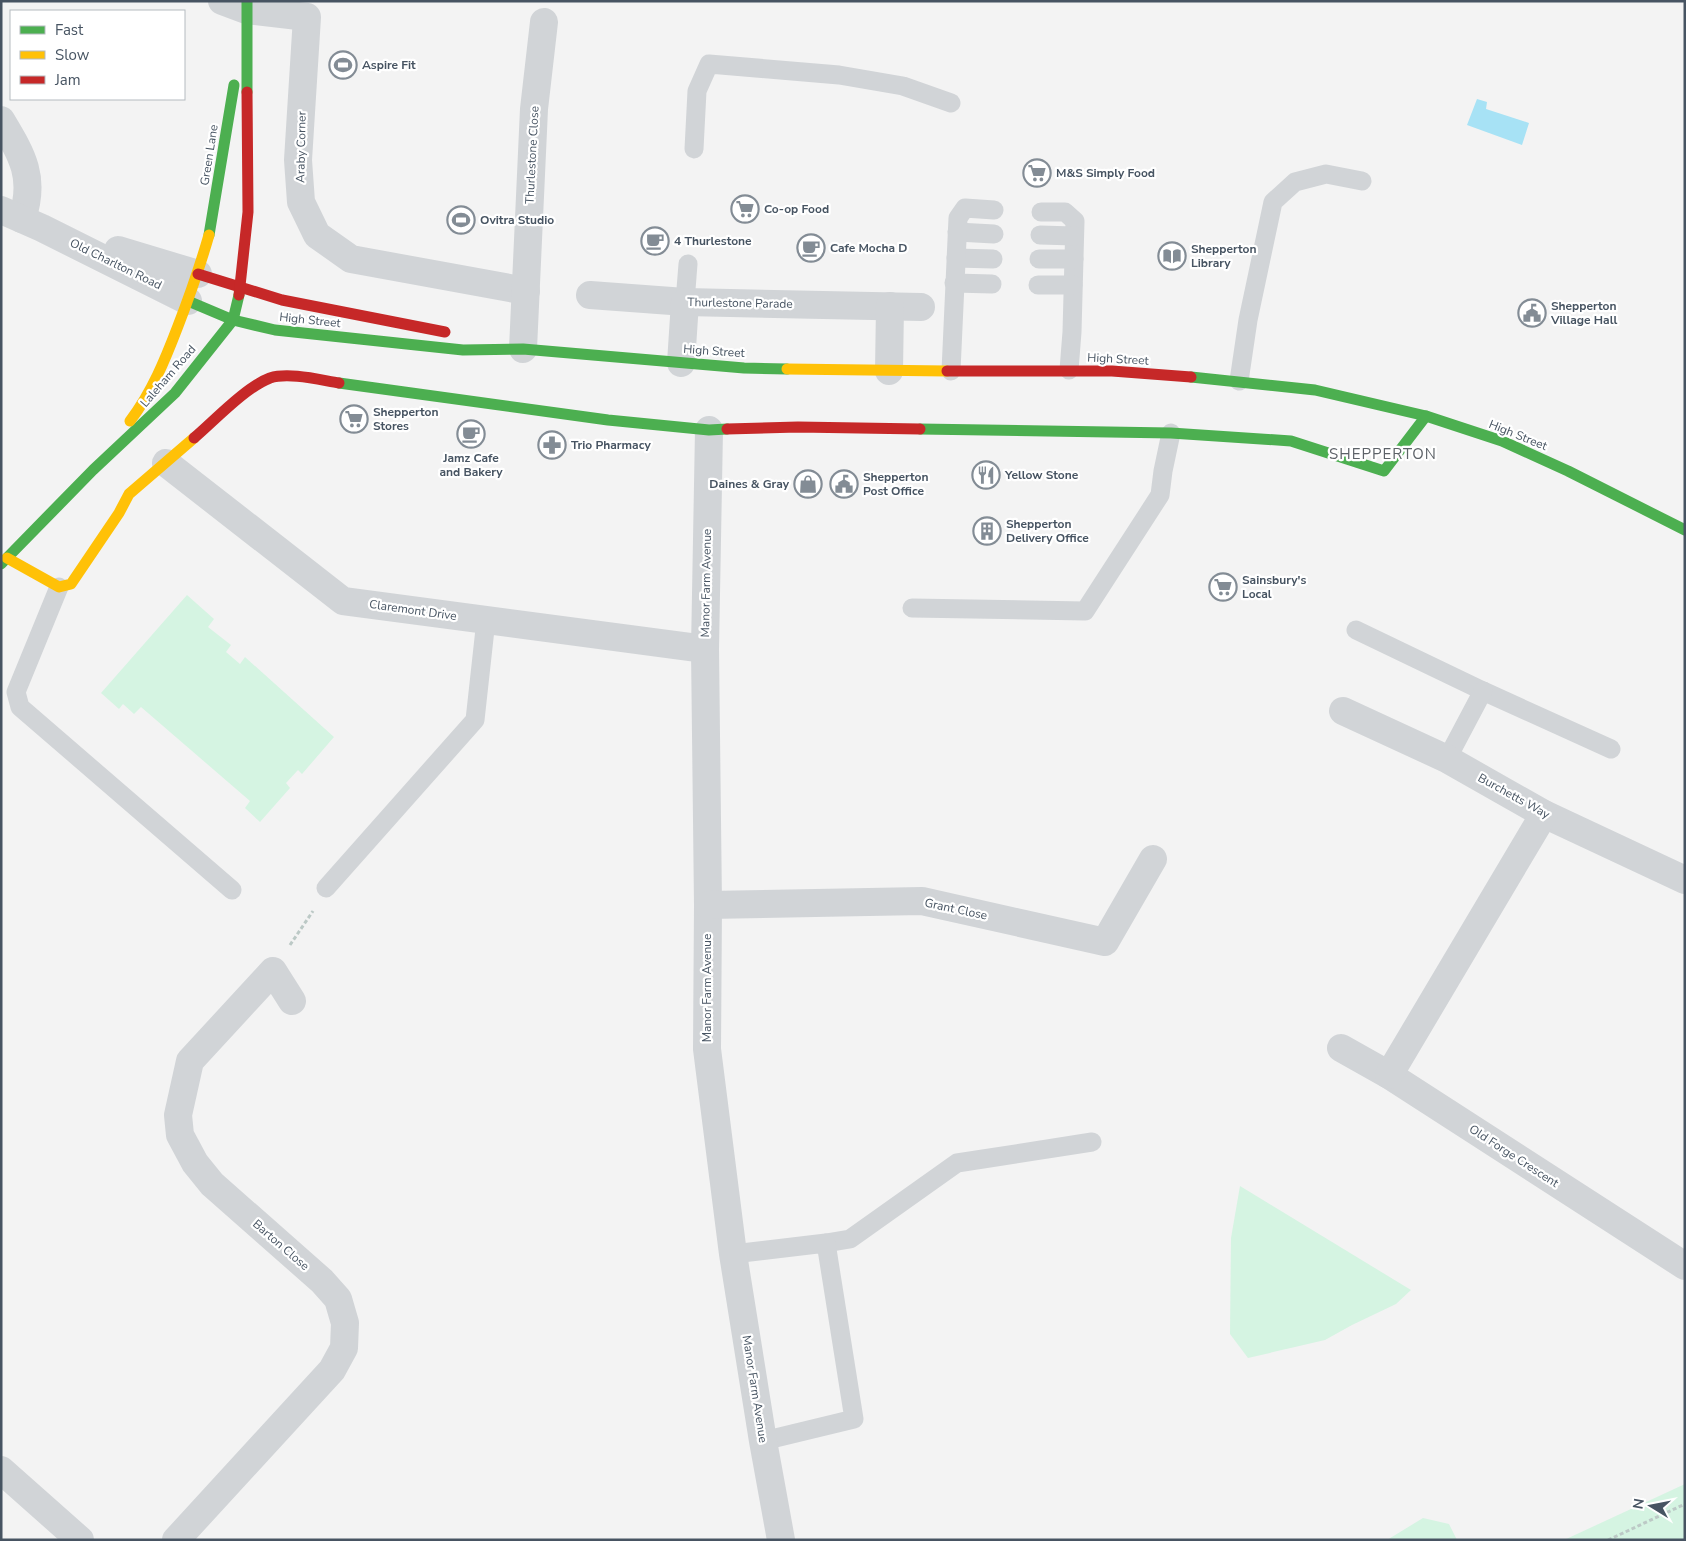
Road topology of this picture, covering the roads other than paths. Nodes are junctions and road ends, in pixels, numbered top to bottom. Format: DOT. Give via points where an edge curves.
graph roads {
  1 [pos="238,4"];
  2 [pos="544,22"];
  3 [pos="951,103"];
  4 [pos="1,120"];
  5 [pos="694,149"];
  6 [pos="1362,181"];
  7 [pos="994,210"];
  8 [pos="1041,212"];
  9 [pos="22,219"];
  10 [pos="957,232"];
  11 [pos="994,234"];
  12 [pos="1040,235"];
  13 [pos="1074,236"];
  14 [pos="956,258"];
  15 [pos="993,259"];
  16 [pos="1039,259"];
  17 [pos="1074,259"];
  18 [pos="688,264"];
  19 [pos="198,274"];
  20 [pos="954,283"];
  21 [pos="992,284"];
  22 [pos="1038,285"];
  23 [pos="1073,285"];
  24 [pos="241,286"];
  25 [pos="526,291"];
  26 [pos="590,296"];
  27 [pos="188,301"];
  28 [pos="685,302"];
  29 [pos="890,306"];
  30 [pos="921,307"];
  31 [pos="233,320"];
  32 [pos="453,334"];
  33 [pos="471,337"];
  34 [pos="522,349"];
  35 [pos="681,362"];
  36 [pos="889,370"];
  37 [pos="950,370"];
  38 [pos="1069,370"];
  39 [pos="1239,381"];
  40 [pos="1426,416"];
  41 [pos="709,430"];
  42 [pos="1171,433"];
  43 [pos="166,463"];
  44 [pos="93,470"];
  45 [pos="1685,530"];
  46 [pos="4,561"];
  47 [pos="59,587"];
  48 [pos="912,608"];
  49 [pos="486,620"];
  50 [pos="1356,630"];
  51 [pos="705,649"];
  52 [pos="1483,691"];
  53 [pos="1343,711"];
  54 [pos="1611,749"];
  55 [pos="1447,759"];
  56 [pos="1544,814"];
  57 [pos="1153,859"];
  58 [pos="1685,880"];
  59 [pos="326,888"];
  60 [pos="232,890"];
  61 [pos="708,905"];
  62 [pos="292,1000"];
  63 [pos="1341,1048"];
  64 [pos="1389,1076"];
  65 [pos="1092,1142"];
  66 [pos="826,1243"];
  67 [pos="734,1254"];
  68 [pos="1685,1266"];
  69 [pos="763,1441"];
  70 [pos="1,1470"];
  71 [pos="80,1540"];
  72 [pos="176,1540"];
  73 [pos="781,1540"];
  1 -- 19 [label="main road, Green Lane" via="212,223"];
  1 -- 24 [label="main road" via="248,212"];
  1 -- 25 [label="street, Araby Corner" via="307,17 298,160 301,202 317,235 351,259"];
  2 -- 25 [label="street, Thurlestone Close" via="534,108"];
  3 -- 5 [label="lane" via="903,86 839,75 709,64 697,91"];
  4 -- 9 [label="street" via="20,152 29,180"];
  6 -- 39 [label="lane" via="1326,174 1295,182 1273,202 1248,320"];
  7 -- 10 [label="lane" via="965,208 958,218"];
  8 -- 13 [label="lane" via="1065,212 1075,221"];
  9 -- 19 [label="street, Old Charlton Road"];
  9 -- 27 [label="street, Old Charlton Road"];
  10 -- 11 [label="lane"];
  10 -- 14 [label="lane"];
  12 -- 13 [label="lane"];
  13 -- 17 [label="lane"];
  14 -- 15 [label="lane"];
  14 -- 20 [label="lane"];
  16 -- 17 [label="lane"];
  17 -- 23 [label="lane"];
  18 -- 28 [label="lane"];
  19 -- 24 [label="main road, High Street"];
  19 -- 27 [label="main road, Green Lane"];
  20 -- 21 [label="lane"];
  20 -- 37 [label="lane"];
  22 -- 23 [label="lane"];
  23 -- 38 [label="lane"];
  24 -- 31 [label="main road, Laleham Road"];
  24 -- 32 [label="main road, High Street" via="282,300"];
  25 -- 34 [label="street, Thurlestone Close"];
  26 -- 28 [label="street, Thurlestone Parade"];
  27 -- 31 [label="main road, High Street"];
  27 -- 44 [label="main road, Laleham Road" via="154,384"];
  28 -- 29 [label="street, Thurlestone Parade"];
  28 -- 35 [label="street"];
  29 -- 30 [label="street, Thurlestone Parade"];
  29 -- 36 [label="street"];
  31 -- 34 [label="main road, High Street" via="291,333 454,349"];
  31 -- 44 [label="main road, Laleham Road" via="175,392"];
  33 -- 34 [label="main road, High Street"];
  34 -- 35 [label="main road, High Street"];
  35 -- 36 [label="main road, High Street" via="744,368"];
  36 -- 37 [label="main road, High Street"];
  37 -- 38 [label="main road, High Street"];
  38 -- 39 [label="main road, High Street"];
  39 -- 40 [label="main road, High Street" via="1315,390"];
  40 -- 42 [label="main road" via="1384,471 1291,441"];
  40 -- 45 [label="main road, High Street" via="1502,440"];
  41 -- 42 [label="main road" via="798,427"];
  41 -- 43 [label="main road" via="608,420 290,376 271,378 251,389"];
  41 -- 51 [label="street, Manor Farm Avenue"];
  42 -- 48 [label="lane" via="1160,495 1085,611"];
  43 -- 47 [label="main road" via="129,494 71,584"];
  43 -- 49 [label="street, Claremont Drive" via="343,601"];
  44 -- 46 [label="main road, Laleham Road"];
  46 -- 47 [label="main road"];
  47 -- 60 [label="lane" via="16,692 20,706"];
  49 -- 51 [label="street, Claremont Drive"];
  49 -- 59 [label="lane" via="475,720"];
  50 -- 52 [label="lane"];
  51 -- 61 [label="street, Manor Farm Avenue"];
  52 -- 54 [label="lane"];
  52 -- 55 [label="lane"];
  53 -- 55 [label="street, Burchetts Way"];
  55 -- 56 [label="street, Burchetts Way"];
  56 -- 58 [label="street, Burchetts Way"];
  56 -- 64 [label="street"];
  57 -- 61 [label="street, Grant Close" via="1105,942 922,901"];
  61 -- 67 [label="street, Manor Farm Avenue" via="707,1050"];
  62 -- 72 [label="street, Barton Close" via="273,971 190,1061 178,1114 180,1135 212,1184 322,1281 338,1299 345,1323 344,1348 332,1370"];
  63 -- 64 [label="street, Old Forge Crescent"];
  64 -- 68 [label="street, Old Forge Crescent"];
  65 -- 66 [label="lane" via="957,1163 850,1239"];
  66 -- 67 [label="lane"];
  66 -- 69 [label="lane" via="854,1419"];
  67 -- 69 [label="street, Manor Farm Avenue"];
  69 -- 73 [label="street, Manor Farm Avenue"];
  70 -- 71 [label="street"];
}
